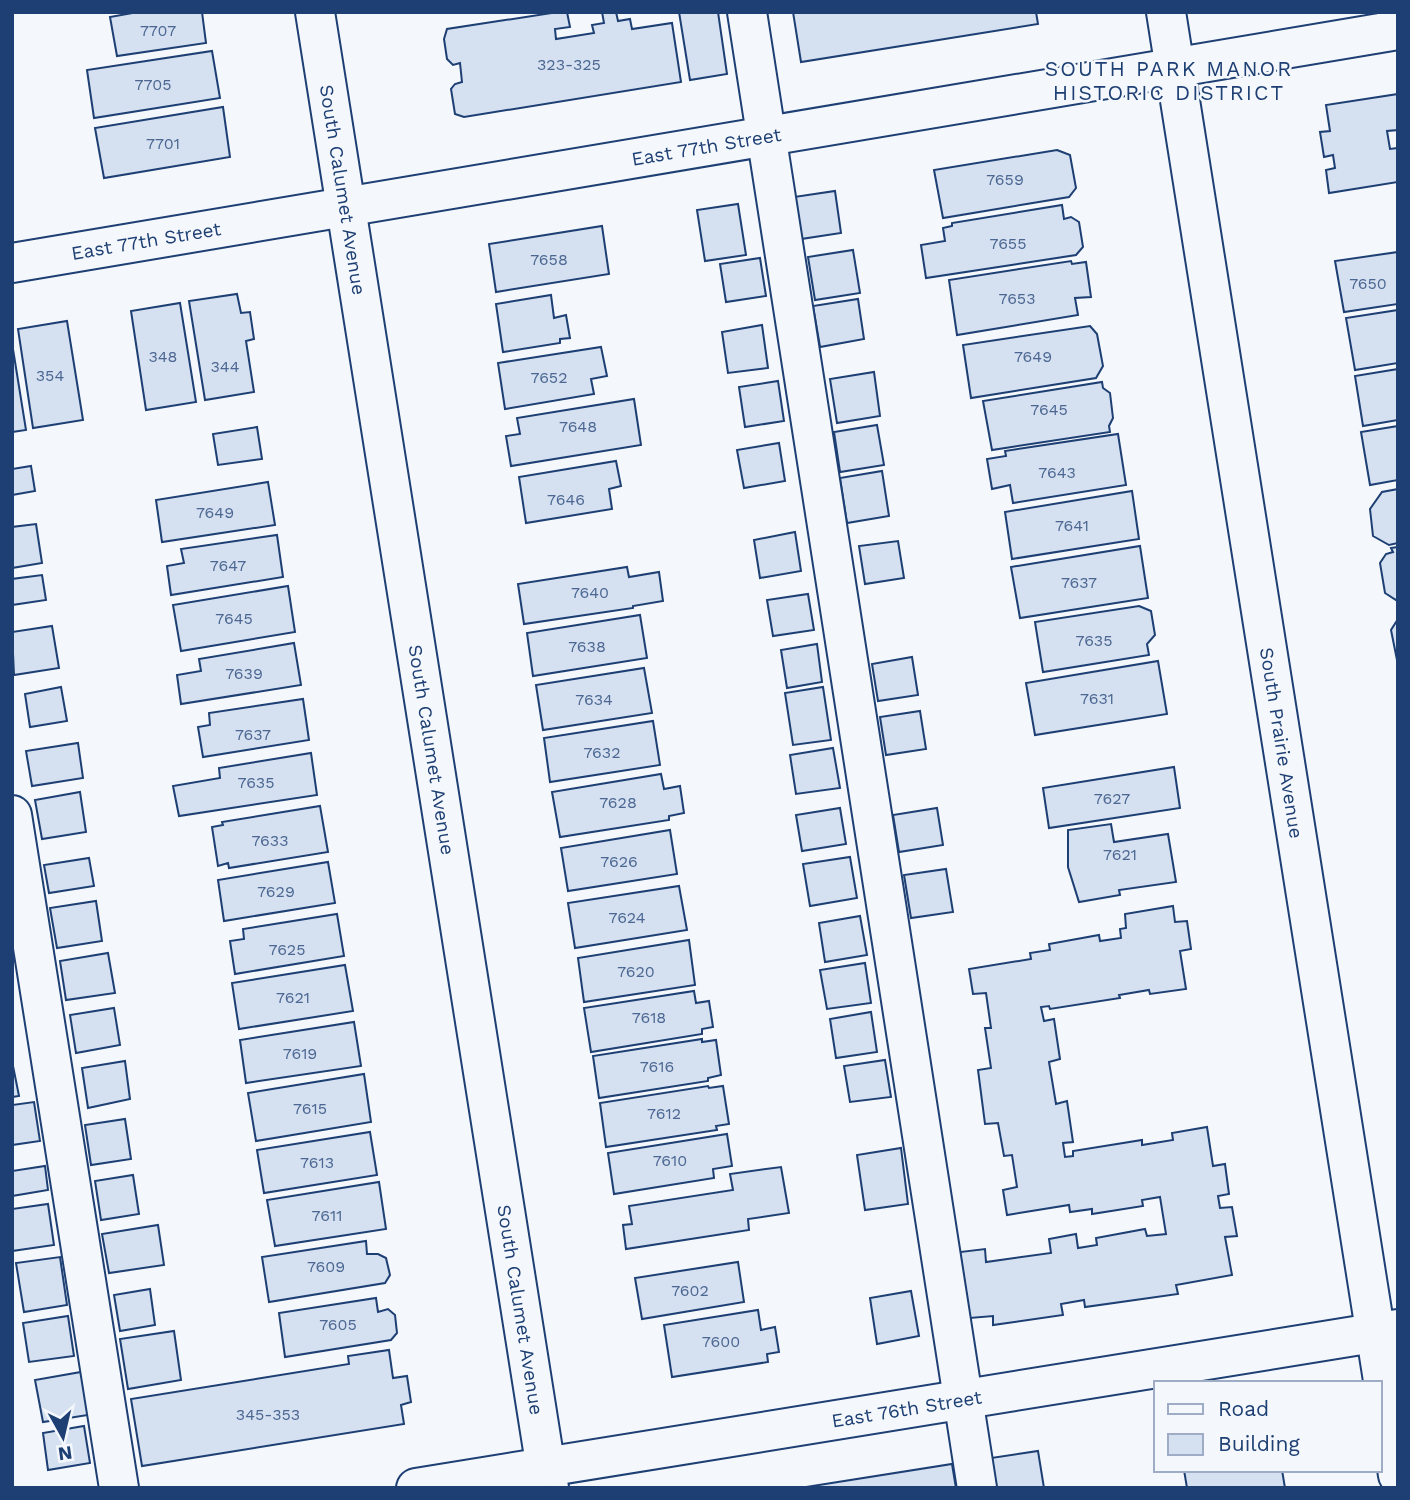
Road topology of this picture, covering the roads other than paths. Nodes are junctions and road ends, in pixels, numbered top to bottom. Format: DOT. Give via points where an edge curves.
graph roads {
  1 [pos="316,12"];
  2 [pos="747,12"];
  3 [pos="1166,12"];
  4 [pos="1398,30"];
  5 [pos="1175,67"];
  6 [pos="767,136"];
  7 [pos="346,207"];
  8 [pos="12,263"];
  9 [pos="12,815"];
  10 [pos="1387,1330"];
  11 [pos="964,1399"];
  12 [pos="1398,1475"];
  13 [pos="547,1477"];
  14 [pos="119,1488"];
  15 [pos="416,1488"];
  16 [pos="977,1488"];
  1 -- 7 [label="street, South Calumet Avenue"];
  2 -- 6 [label="street"];
  3 -- 5 [label="street, South Prairie Avenue"];
  4 -- 5 [label="street, East 77th Street"];
  5 -- 6 [label="street, East 77th Street"];
  5 -- 10 [label="street, South Prairie Avenue"];
  6 -- 7 [label="street, East 77th Street"];
  6 -- 11 [label="street"];
  7 -- 8 [label="street, East 77th Street"];
  7 -- 13 [label="street, South Calumet Avenue"];
  9 -- 14 [label="street"];
  10 -- 11 [label="street, East 76th Street"];
  10 -- 12 [label="street, South Prairie Avenue"];
  11 -- 13 [label="street, East 76th Street"];
  11 -- 16 [label="street"];
  13 -- 15 [label="street, East 76th Street"];
}
